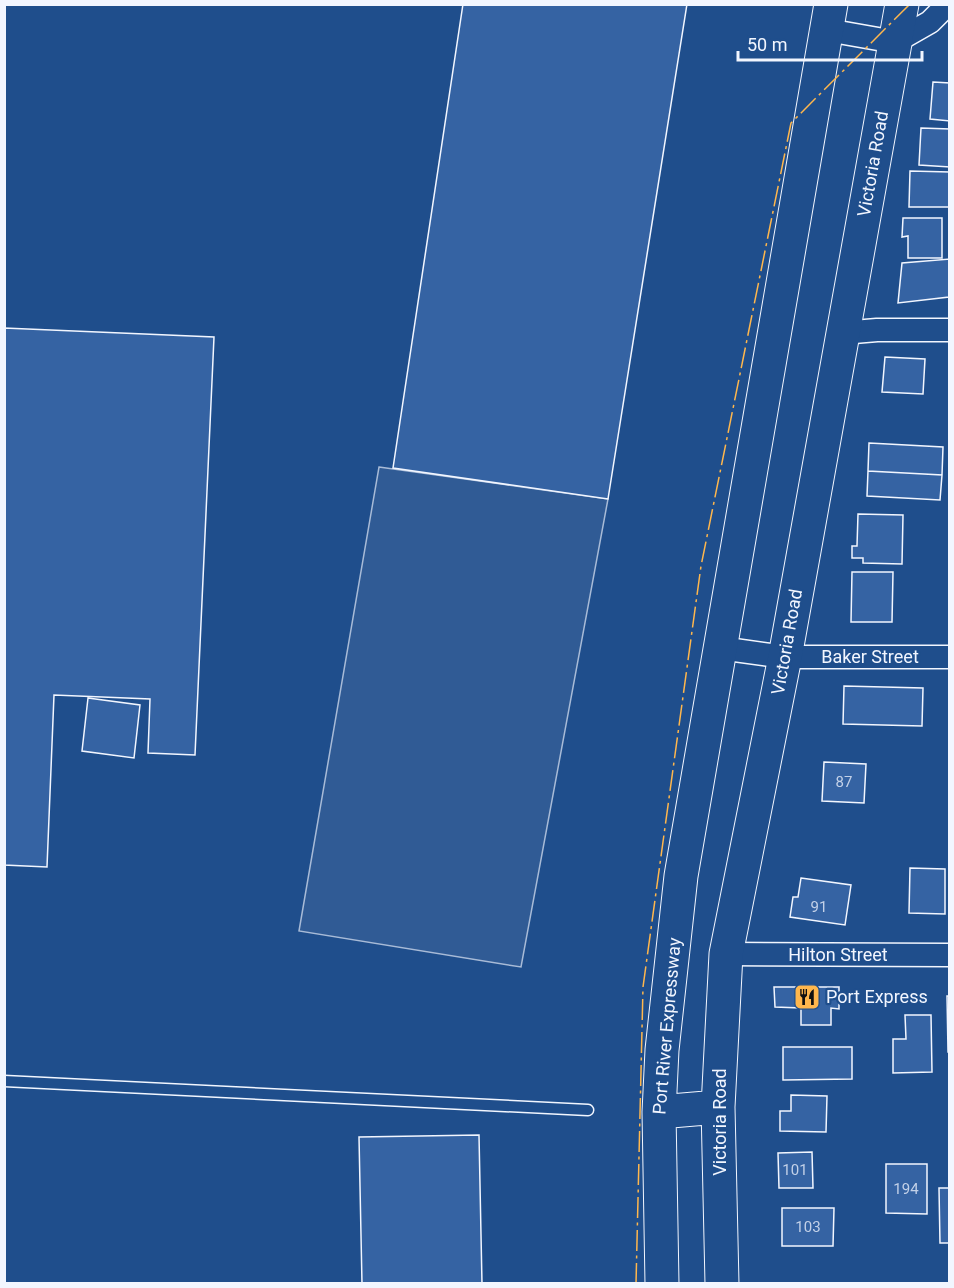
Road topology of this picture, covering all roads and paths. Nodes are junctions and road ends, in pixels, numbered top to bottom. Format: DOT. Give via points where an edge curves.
graph roads {
  1 [pos="902,4"];
  2 [pos="948,4"];
  3 [pos="829,17"];
  4 [pos="895,42"];
  5 [pos="950,330"];
  6 [pos="842,333"];
  7 [pos="720,648"];
  8 [pos="785,657"];
  9 [pos="950,657"];
  10 [pos="726,954"];
  11 [pos="950,955"];
  12 [pos="4,1081"];
  13 [pos="718,1107"];
  14 [pos="588,1110"];
  15 [pos="659,1112"];
  16 [pos="662,1284"];
  17 [pos="722,1284"];
  1 -- 4 [label="highway, Victoria Road"];
  2 -- 4 [label="street" via="930,22"];
  3 -- 4 [label="street"];
  3 -- 7 [label="highway"];
  4 -- 6 [label="highway, Victoria Road"];
  5 -- 6 [label="street"];
  6 -- 8 [label="highway, Victoria Road"];
  7 -- 8 [label="street, Baker Street"];
  7 -- 15 [label="highway, Port River Expressway" via="681,876"];
  8 -- 9 [label="street, Baker Street"];
  8 -- 10 [label="highway, Victoria Road"];
  10 -- 11 [label="street, Hilton Street"];
  10 -- 13 [label="highway, Victoria Road"];
  12 -- 14 [label="lane"];
  13 -- 15 [label="highway"];
  13 -- 17 [label="highway, Victoria Road"];
  15 -- 16 [label="highway, Port River Expressway"];
}
